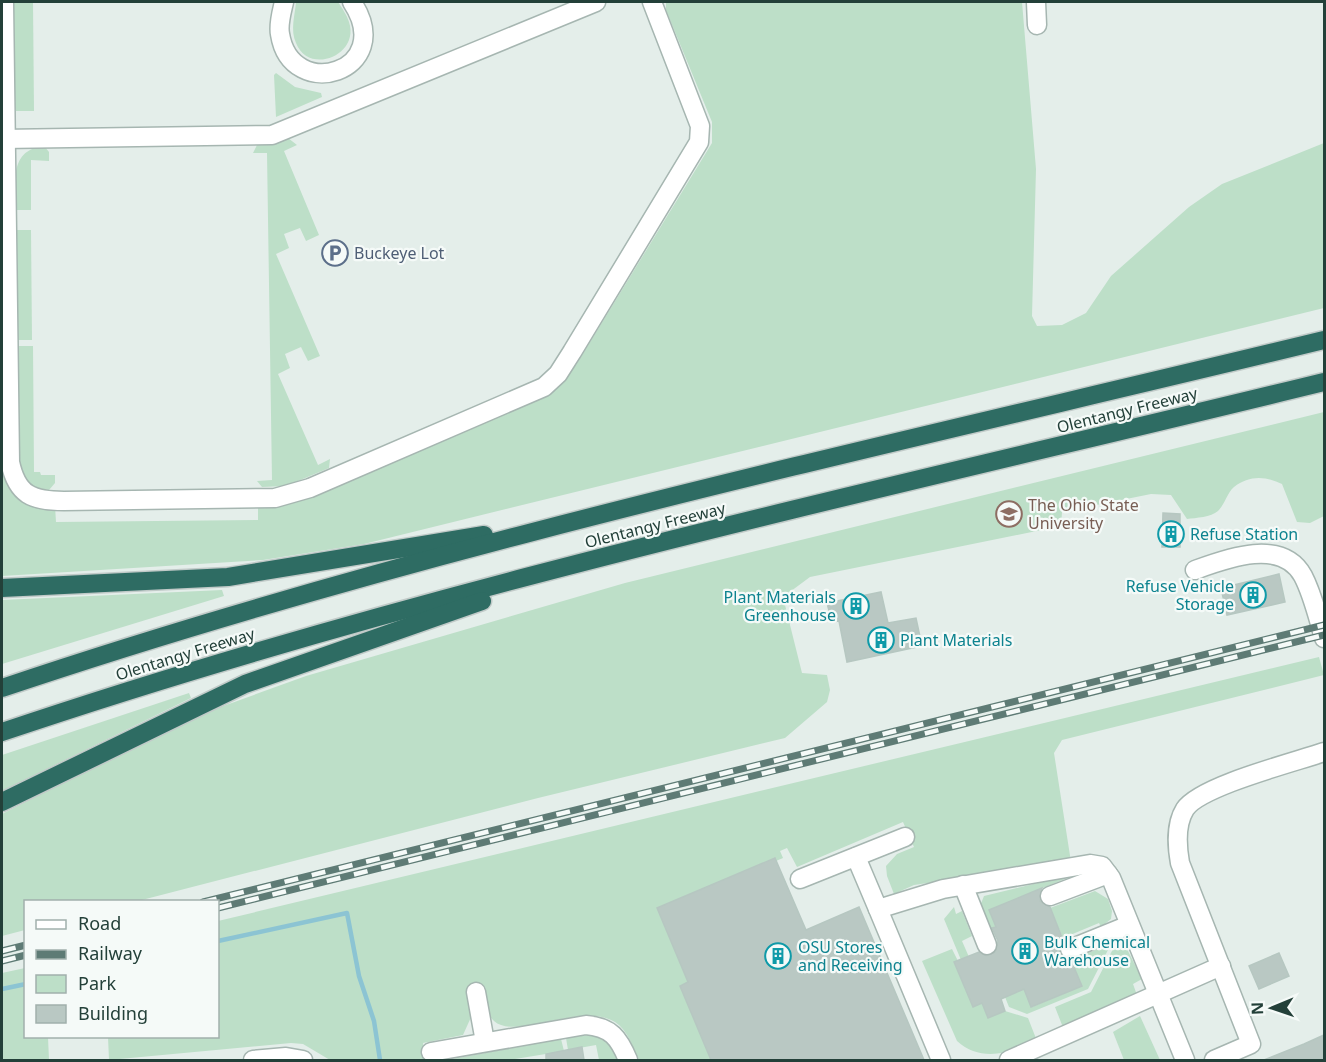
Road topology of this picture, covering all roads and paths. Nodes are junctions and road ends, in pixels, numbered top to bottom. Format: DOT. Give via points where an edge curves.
graph roads {
  1 [pos="4,2"];
  2 [pos="284,2"];
  3 [pos="352,2"];
  4 [pos="596,2"];
  5 [pos="652,2"];
  6 [pos="1036,2"];
  7 [pos="1037,24"];
  8 [pos="4,139"];
  9 [pos="5,324"];
  10 [pos="1324,340"];
  11 [pos="1324,382"];
  12 [pos="604,514"];
  13 [pos="614,555"];
  14 [pos="1195,570"];
  15 [pos="2,588"];
  16 [pos="1324,639"];
  17 [pos="2,688"];
  18 [pos="2,732"];
  19 [pos="1324,752"];
  20 [pos="2,802"];
  21 [pos="905,837"];
  22 [pos="856,856"];
  23 [pos="1108,874"];
  24 [pos="800,879"];
  25 [pos="963,885"];
  26 [pos="1050,896"];
  27 [pos="878,909"];
  28 [pos="1129,925"];
  29 [pos="987,945"];
  30 [pos="1070,948"];
  31 [pos="1221,966"];
  32 [pos="476,992"];
  33 [pos="1157,996"];
  34 [pos="485,1042"];
  35 [pos="431,1052"];
  36 [pos="253,1060"];
  37 [pos="303,1060"];
  38 [pos="628,1060"];
  39 [pos="941,1060"];
  40 [pos="1009,1060"];
  41 [pos="1185,1060"];
  42 [pos="1214,1060"];
  1 -- 8 [label="street"];
  2 -- 3 [label="street" via="279,33 286,53 301,69 317,74 342,70 363,47 363,28"];
  4 -- 8 [label="street" via="272,135"];
  5 -- 9 [label="street" via="700,126 699,142 572,352 544,387 310,488 275,498 43,501 24,492 13,478"];
  6 -- 7 [label="street"];
  8 -- 9 [label="street"];
  10 -- 12 [label="highway, Olentangy Freeway"];
  11 -- 13 [label="highway, Olentangy Freeway"];
  12 -- 15 [label="highway" via="228,577"];
  12 -- 17 [label="highway, Olentangy Freeway" via="344,583"];
  13 -- 18 [label="highway, Olentangy Freeway" via="356,623"];
  13 -- 20 [label="highway" via="245,684"];
  14 -- 16 [label="street" via="1246,554 1287,560 1302,574"];
  19 -- 31 [label="street" via="1208,792 1185,809 1177,834 1180,863"];
  21 -- 22 [label="street"];
  22 -- 24 [label="street"];
  22 -- 27 [label="street"];
  23 -- 25 [label="street" via="1102,866 1090,864"];
  23 -- 26 [label="street"];
  23 -- 28 [label="street"];
  25 -- 27 [label="street" via="909,897"];
  25 -- 29 [label="street"];
  27 -- 39 [label="street"];
  28 -- 30 [label="street"];
  28 -- 33 [label="street"];
  31 -- 33 [label="street"];
  31 -- 42 [label="street" via="1251,1044"];
  32 -- 34 [label="street"];
  33 -- 40 [label="street"];
  33 -- 41 [label="street"];
  34 -- 35 [label="street"];
  34 -- 38 [label="street" via="574,1025 598,1026 614,1034"];
  36 -- 37 [label="street"];
}
